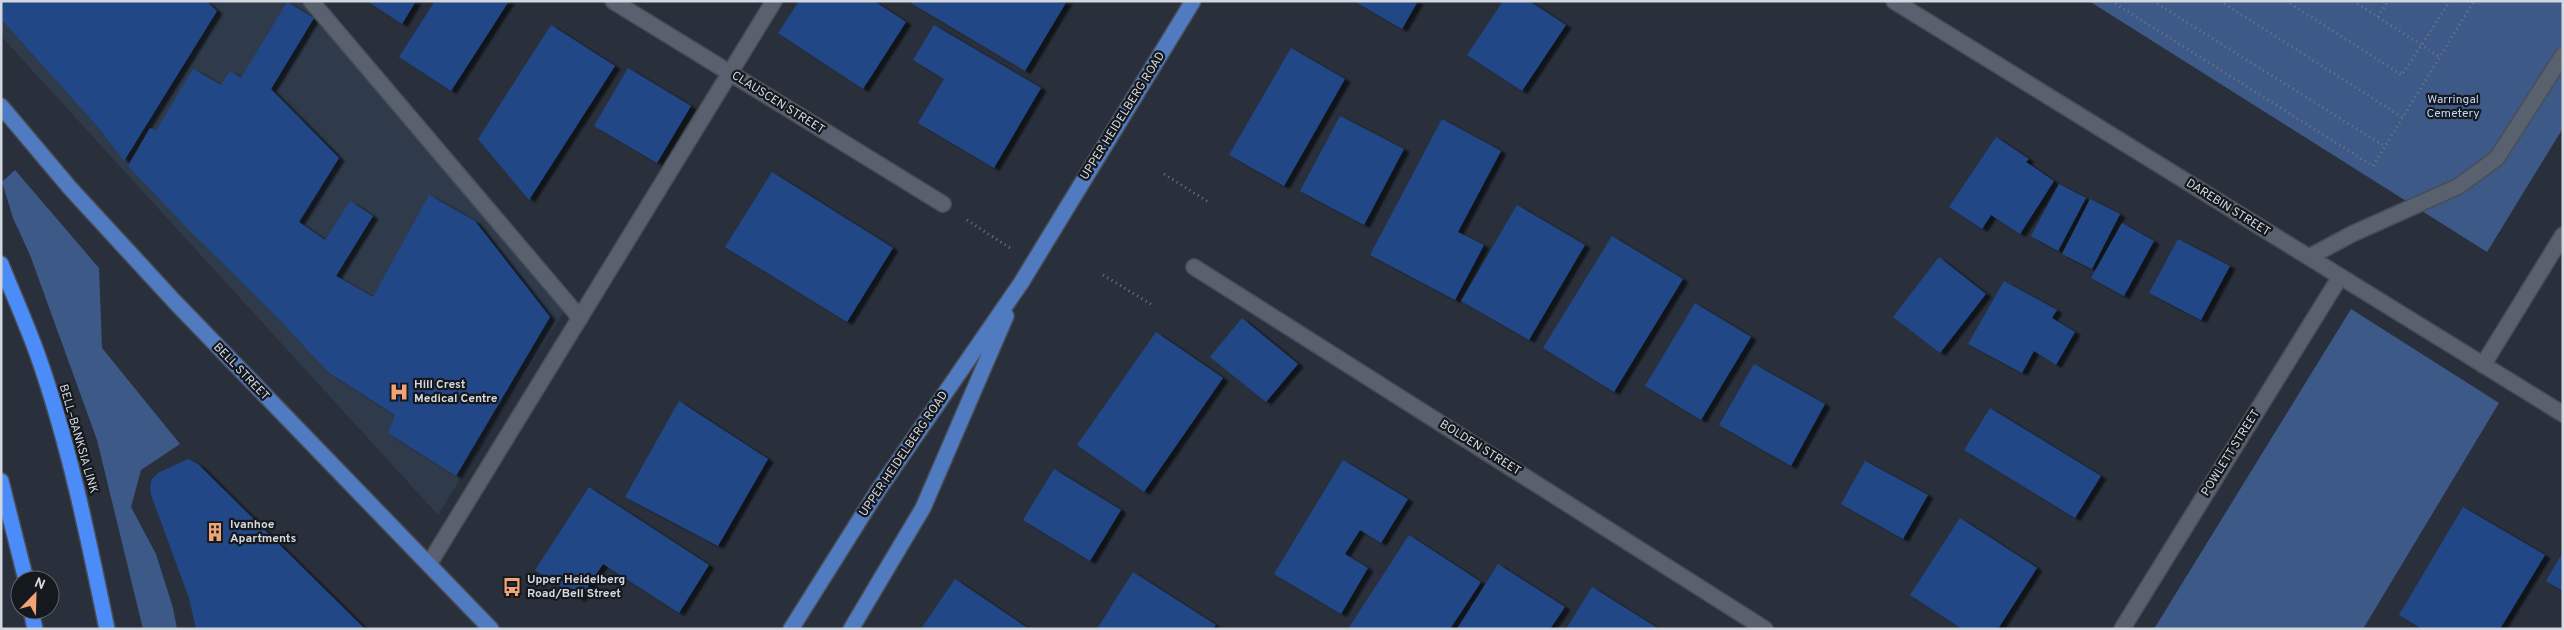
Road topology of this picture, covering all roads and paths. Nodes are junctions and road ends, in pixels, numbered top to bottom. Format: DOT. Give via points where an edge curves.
graph roads {
  1 [pos="311,1"];
  2 [pos="613,1"];
  3 [pos="774,1"];
  4 [pos="1194,1"];
  5 [pos="1894,1"];
  6 [pos="2111,1"];
  7 [pos="2153,1"];
  8 [pos="2220,1"];
  9 [pos="2286,1"];
  10 [pos="2353,1"];
  11 [pos="2388,1"];
  12 [pos="2450,1"];
  13 [pos="2474,1"];
  14 [pos="2378,17"];
  15 [pos="2422,45"];
  16 [pos="2563,55"];
  17 [pos="2440,56"];
  18 [pos="730,74"];
  19 [pos="1,106"];
  20 [pos="2402,117"];
  21 [pos="2384,146"];
  22 [pos="1164,174"];
  23 [pos="1210,203"];
  24 [pos="943,204"];
  25 [pos="2563,235"];
  26 [pos="2309,257"];
  27 [pos="1033,262"];
  28 [pos="1,264"];
  29 [pos="1194,267"];
  30 [pos="1102,275"];
  31 [pos="2340,277"];
  32 [pos="1021,282"];
  33 [pos="1154,306"];
  34 [pos="580,318"];
  35 [pos="2483,365"];
  36 [pos="2563,414"];
  37 [pos="1,481"];
  38 [pos="429,564"];
  39 [pos="23,570"];
  40 [pos="108,629"];
  41 [pos="492,629"];
  42 [pos="792,629"];
  43 [pos="851,629"];
  44 [pos="1765,629"];
  45 [pos="2122,629"];
  1 -- 34 [label="street"];
  2 -- 18 [label="street, CLAUSCEN STREET"];
  3 -- 18 [label="street"];
  4 -- 27 [label="main road, UPPER HEIDELBERG ROAD"];
  5 -- 26 [label="street, DAREBIN STREET"];
  6 -- 21 [label="path" via="2373,166"];
  7 -- 21 [label="path"];
  8 -- 20 [label="path"];
  9 -- 15 [label="path" via="2402,75"];
  10 -- 14 [label="path"];
  11 -- 14 [label="path"];
  12 -- 15 [label="path"];
  13 -- 17 [label="path"];
  14 -- 15 [label="path"];
  15 -- 17 [label="path"];
  16 -- 26 [label="street" via="2497,158 2459,186"];
  17 -- 20 [label="path"];
  18 -- 24 [label="street, CLAUSCEN STREET"];
  18 -- 34 [label="street"];
  19 -- 38 [label="main road, BELL STREET" via="174,301"];
  20 -- 21 [label="path"];
  22 -- 23 [label="path"];
  24 -- 27 [label="path"];
  25 -- 35 [label="street"];
  26 -- 31 [label="street, DAREBIN STREET"];
  27 -- 32 [label="main road, UPPER HEIDELBERG ROAD"];
  28 -- 40 [label="highway, BELL–BANKSIA LINK" via="38,356 65,445"];
  29 -- 44 [label="street, BOLDEN STREET"];
  30 -- 33 [label="path"];
  31 -- 35 [label="street, DAREBIN STREET"];
  31 -- 45 [label="street, POWLETT STREET"];
  32 -- 42 [label="main road, UPPER HEIDELBERG ROAD" via="879,489"];
  32 -- 43 [label="main road, UPPER HEIDELBERG ROAD" via="923,508"];
  34 -- 38 [label="street"];
  35 -- 36 [label="street, DAREBIN STREET"];
  37 -- 39 [label="highway"];
  38 -- 41 [label="main road, BELL STREET"];
}
